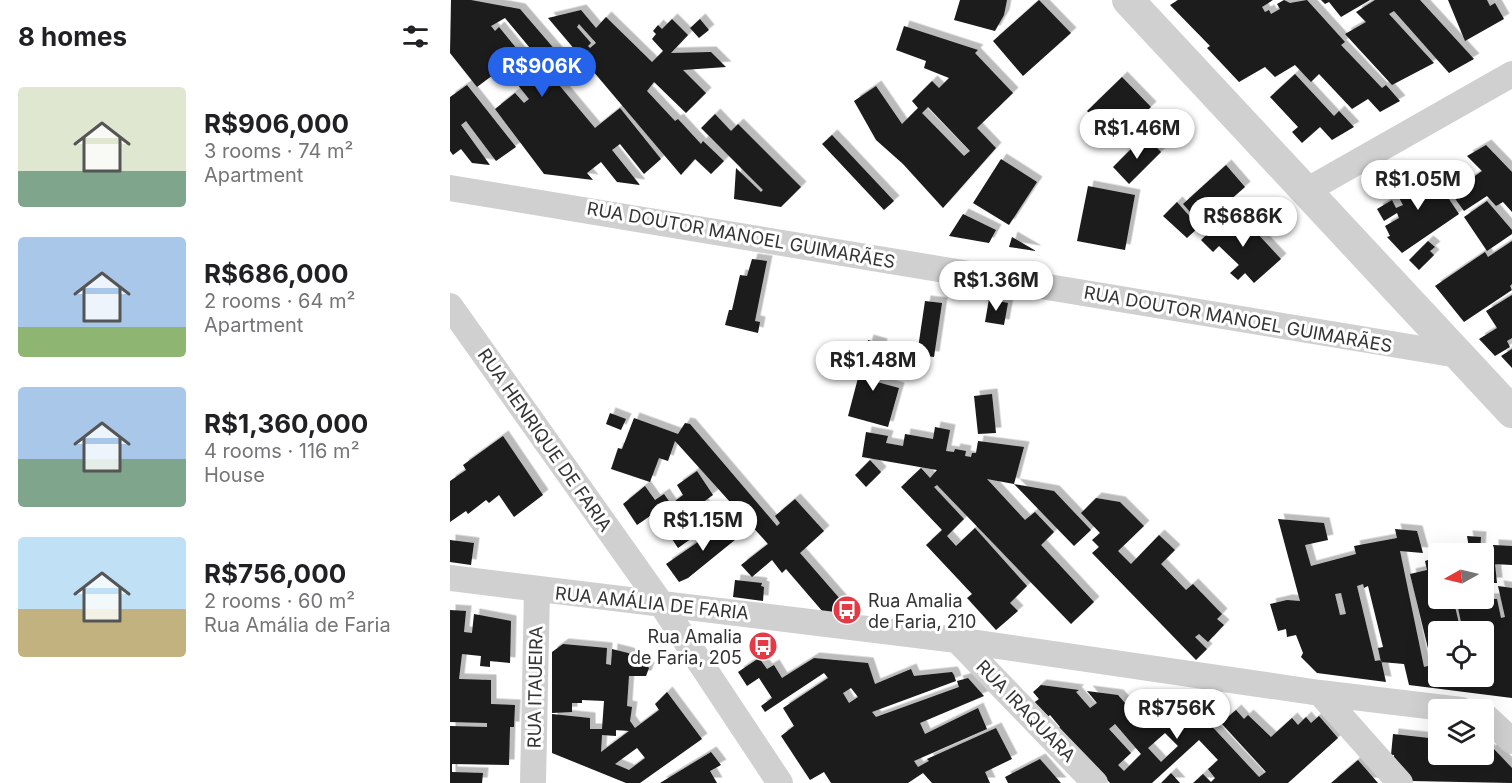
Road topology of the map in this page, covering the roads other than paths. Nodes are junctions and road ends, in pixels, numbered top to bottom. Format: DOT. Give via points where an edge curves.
graph roads {
  1 [pos="1128,0"];
  2 [pos="1512,74"];
  3 [pos="450,188"];
  4 [pos="1306,191"];
  5 [pos="450,306"];
  6 [pos="1458,355"];
  7 [pos="1512,412"];
  8 [pos="450,578"];
  9 [pos="537,590"];
  10 [pos="660,602"];
  11 [pos="957,640"];
  12 [pos="1320,693"];
  13 [pos="1428,706"];
  14 [pos="1494,715"];
  15 [pos="1512,716"];
  16 [pos="1494,724"];
  17 [pos="1512,741"];
  18 [pos="533,783"];
  19 [pos="780,783"];
  20 [pos="1095,783"];
  21 [pos="1400,783"];
  1 -- 4 [label="street"];
  2 -- 4 [label="street"];
  3 -- 6 [label="street, RUA DOUTOR MANOEL GUIMARÃES"];
  4 -- 6 [label="street"];
  5 -- 10 [label="street, RUA HENRIQUE DE FARIA"];
  6 -- 7 [label="street"];
  8 -- 9 [label="street, RUA AMÁLIA DE FARIA"];
  9 -- 10 [label="street, RUA AMÁLIA DE FARIA"];
  9 -- 18 [label="street, RUA ITAUEIRA"];
  10 -- 11 [label="street, RUA AMÁLIA DE FARIA"];
  10 -- 19 [label="street, RUA HENRIQUE DE FARIA"];
  11 -- 12 [label="street, RUA AMÁLIA DE FARIA"];
  11 -- 20 [label="street, RUA IRAQUARA"];
  12 -- 13 [label="street, RUA AMÁLIA DE FARIA"];
  12 -- 21 [label="street"];
  14 -- 15 [label="street"];
  16 -- 17 [label="street"];
}
